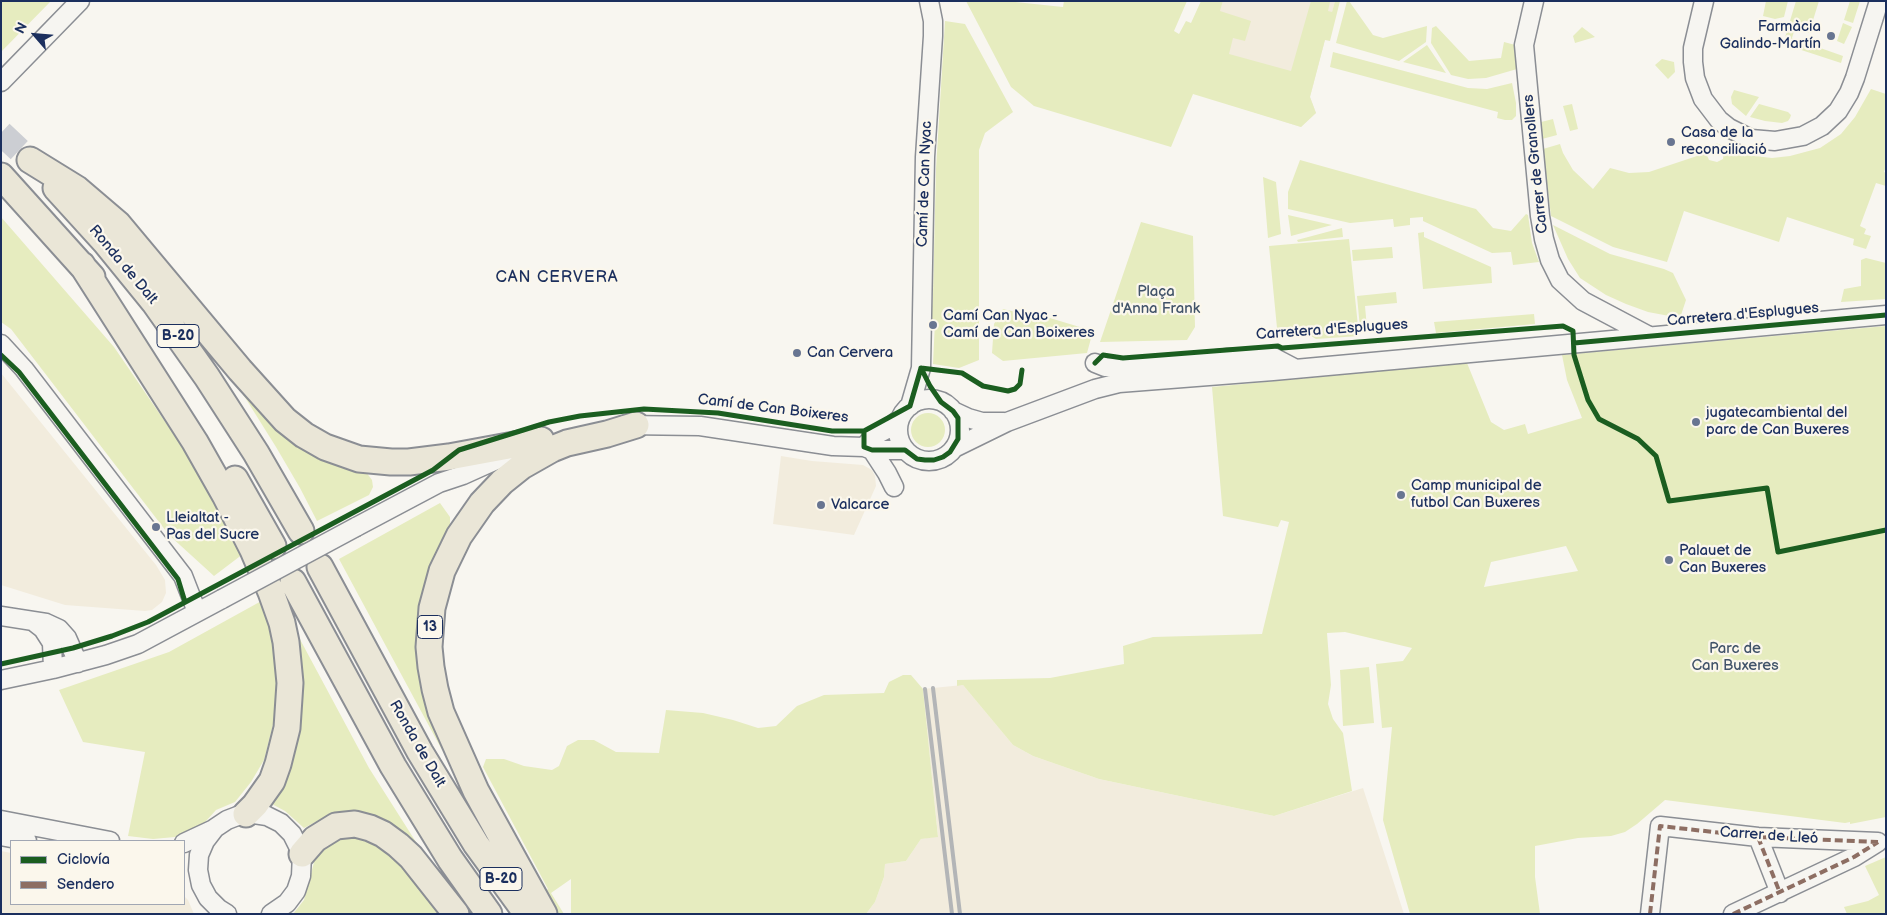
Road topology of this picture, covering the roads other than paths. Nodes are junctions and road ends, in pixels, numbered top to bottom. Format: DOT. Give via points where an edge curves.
graph roads {
  1 [pos="80,1"];
  2 [pos="928,1"];
  3 [pos="1534,1"];
  4 [pos="1704,1"];
  5 [pos="1879,1"];
  6 [pos="1,82"];
  7 [pos="1,176"];
  8 [pos="82,265"];
  9 [pos="1886,314"];
  10 [pos="1649,336"];
  11 [pos="1,344"];
  12 [pos="921,368"];
  13 [pos="947,406"];
  14 [pos="905,412"];
  15 [pos="1007,422"];
  16 [pos="636,425"];
  17 [pos="541,440"];
  18 [pos="954,448"];
  19 [pos="868,449"];
  20 [pos="905,450"];
  21 [pos="894,487"];
  22 [pos="301,531"];
  23 [pos="273,546"];
  24 [pos="320,567"];
  25 [pos="293,582"];
  26 [pos="197,612"];
  27 [pos="1,616"];
  28 [pos="34,622"];
  29 [pos="78,662"];
  30 [pos="53,669"];
  31 [pos="1,680"];
  32 [pos="246,814"];
  33 [pos="1,820"];
  34 [pos="214,828"];
  35 [pos="1,836"];
  36 [pos="1758,836"];
  37 [pos="22,840"];
  38 [pos="105,840"];
  39 [pos="185,842"];
  40 [pos="302,854"];
  41 [pos="185,876"];
  42 [pos="201,885"];
  43 [pos="1780,893"];
  44 [pos="227,914"];
  45 [pos="271,914"];
  46 [pos="456,914"];
  47 [pos="489,914"];
  48 [pos="526,914"];
  49 [pos="544,914"];
  50 [pos="1650,914"];
  51 [pos="1733,914"];
  1 -- 6 [label="street"];
  2 -- 12 [label="street, Camí de Can Nyac" via="933,36 924,157"];
  3 -- 10 [label="street, Carrer de Granollers" via="1524,45 1544,239 1558,275 1572,292"];
  4 -- 5 [label="street" via="1693,48 1695,78 1703,99 1729,128 1751,139 1775,142 1803,136 1822,126 1838,111 1850,92"];
  7 -- 8 [label="highway, Ronda de Dalt / B-20"];
  8 -- 23 [label="highway, Ronda de Dalt / B-20" via="122,312 186,401"];
  8 -- 32 [label="highway" via="195,442 225,495 282,622 290,683 287,728 272,781"];
  9 -- 10 [label="street, Carretera d'Esplugues"];
  10 -- 15 [label="street, Carretera d'Esplugues" via="1294,368 1273,357 1228,358 1109,373"];
  11 -- 26 [label="street" via="24,369 181,573"];
  12 -- 13 [label="street, Camí de Can Nyac" via="925,379"];
  12 -- 14 [label="street, Camí de Can Nyac"];
  13 -- 14 [label="street" via="924,400"];
  13 -- 15 [label="street, Carretera d'Esplugues" via="982,422"];
  13 -- 18 [label="street" via="958,418 958,439"];
  14 -- 19 [label="street" via="888,429 874,436"];
  14 -- 20 [label="street" via="898,434"];
  15 -- 18 [label="street, Carretera d'Esplugues"];
  16 -- 17 [label="street, Camí de Can Boixeres" via="586,426"];
  16 -- 19 [label="street, Camí de Can Boixeres" via="700,426"];
  16 -- 49 [label="highway, 13" via="552,449 502,482 482,503 459,536 442,571 432,608 431,667 442,712 476,791"];
  17 -- 22 [label="highway, Ronda de Dalt / B-20" via="409,462 359,459 325,447 285,420 118,224 78,189 30,160 106,243 154,302 256,453"];
  17 -- 26 [label="street, Camí de Can Boixeres, bridge" via="439,483"];
  18 -- 20 [label="street" via="934,460 917,459"];
  19 -- 20 [label="street, Camí de Can Boixeres"];
  19 -- 21 [label="street"];
  24 -- 48 [label="highway, Ronda de Dalt / B-20" via="420,752 476,844"];
  25 -- 47 [label="highway, Ronda de Dalt / B-20" via="393,766 450,859"];
  26 -- 29 [label="street, Camí de Can Boixeres" via="138,644"];
  27 -- 28 [label="street"];
  28 -- 29 [label="street" via="46,624 64,634"];
  28 -- 30 [label="street" via="52,643"];
  29 -- 30 [label="street, Camí de Can Boixeres"];
  30 -- 31 [label="street, Camí de Can Boixeres"];
  32 -- 34 [label="street"];
  32 -- 40 [label="street" via="267,816 281,823 292,834"];
  33 -- 38 [label="street"];
  34 -- 39 [label="street"];
  34 -- 42 [label="street" via="199,855"];
  35 -- 37 [label="street"];
  36 -- 43 [label="street"];
  36 -- 43 [label="street, Carrer de Lleó" via="1878,842"];
  36 -- 50 [label="street, Carrer de Lleó" via="1660,826"];
  40 -- 45 [label="street" via="301,876 296,891 287,903"];
  40 -- 46 [label="highway" via="315,839 336,826 355,824 370,828 383,834 411,857"];
  41 -- 42 [label="street"];
  42 -- 44 [label="street" via="208,898"];
  43 -- 51 [label="street"];
}
